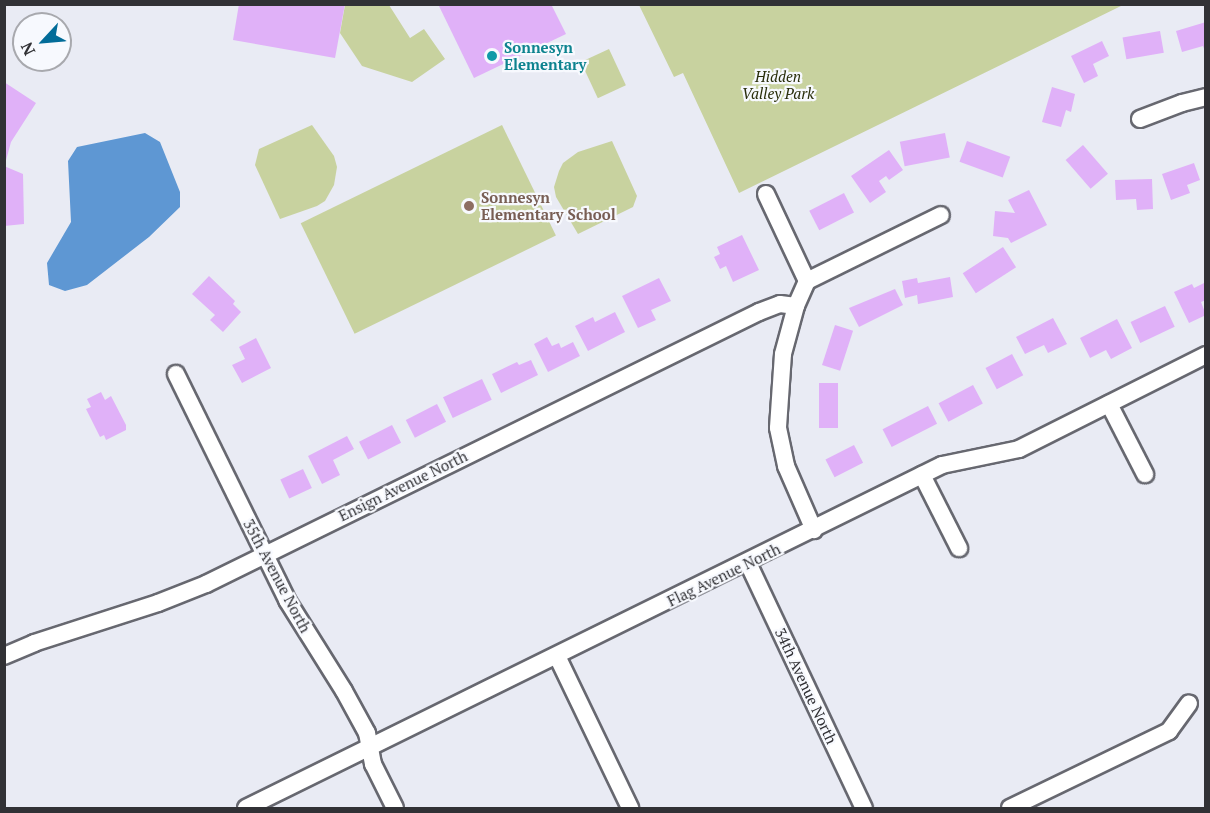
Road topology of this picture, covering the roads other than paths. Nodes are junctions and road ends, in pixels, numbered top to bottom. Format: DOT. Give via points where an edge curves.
graph roads {
  1 [pos="1206,97"];
  2 [pos="1140,119"];
  3 [pos="765,194"];
  4 [pos="941,215"];
  5 [pos="807,281"];
  6 [pos="796,306"];
  7 [pos="1206,355"];
  8 [pos="176,374"];
  9 [pos="1109,404"];
  10 [pos="1145,474"];
  11 [pos="922,475"];
  12 [pos="814,530"];
  13 [pos="959,548"];
  14 [pos="265,554"];
  15 [pos="748,563"];
  16 [pos="4,656"];
  17 [pos="557,656"];
  18 [pos="1189,703"];
  19 [pos="369,748"];
  20 [pos="246,808"];
  21 [pos="395,808"];
  22 [pos="630,808"];
  23 [pos="864,808"];
  24 [pos="1010,808"];
  1 -- 2 [label="street"];
  3 -- 5 [label="street"];
  4 -- 5 [label="street"];
  5 -- 6 [label="street"];
  6 -- 12 [label="street" via="783,354 778,428 786,466"];
  6 -- 14 [label="street, Ensign Avenue North" via="780,304 759,312"];
  7 -- 9 [label="street, Flag Avenue North"];
  8 -- 14 [label="street, 35th Avenue North"];
  9 -- 10 [label="street"];
  9 -- 11 [label="street, Flag Avenue North" via="1018,449 942,465"];
  11 -- 12 [label="street, Flag Avenue North"];
  11 -- 13 [label="street"];
  12 -- 15 [label="street, Flag Avenue North"];
  14 -- 16 [label="street, Ensign Avenue North" via="158,603"];
  14 -- 19 [label="street, 35th Avenue North" via="287,600 367,733"];
  15 -- 17 [label="street, Flag Avenue North"];
  15 -- 23 [label="street, 34th Avenue North"];
  17 -- 19 [label="street, Flag Avenue North"];
  17 -- 22 [label="street"];
  18 -- 24 [label="street" via="1169,731"];
  19 -- 20 [label="street, Flag Avenue North"];
  19 -- 21 [label="street, 35th Avenue North"];
}
